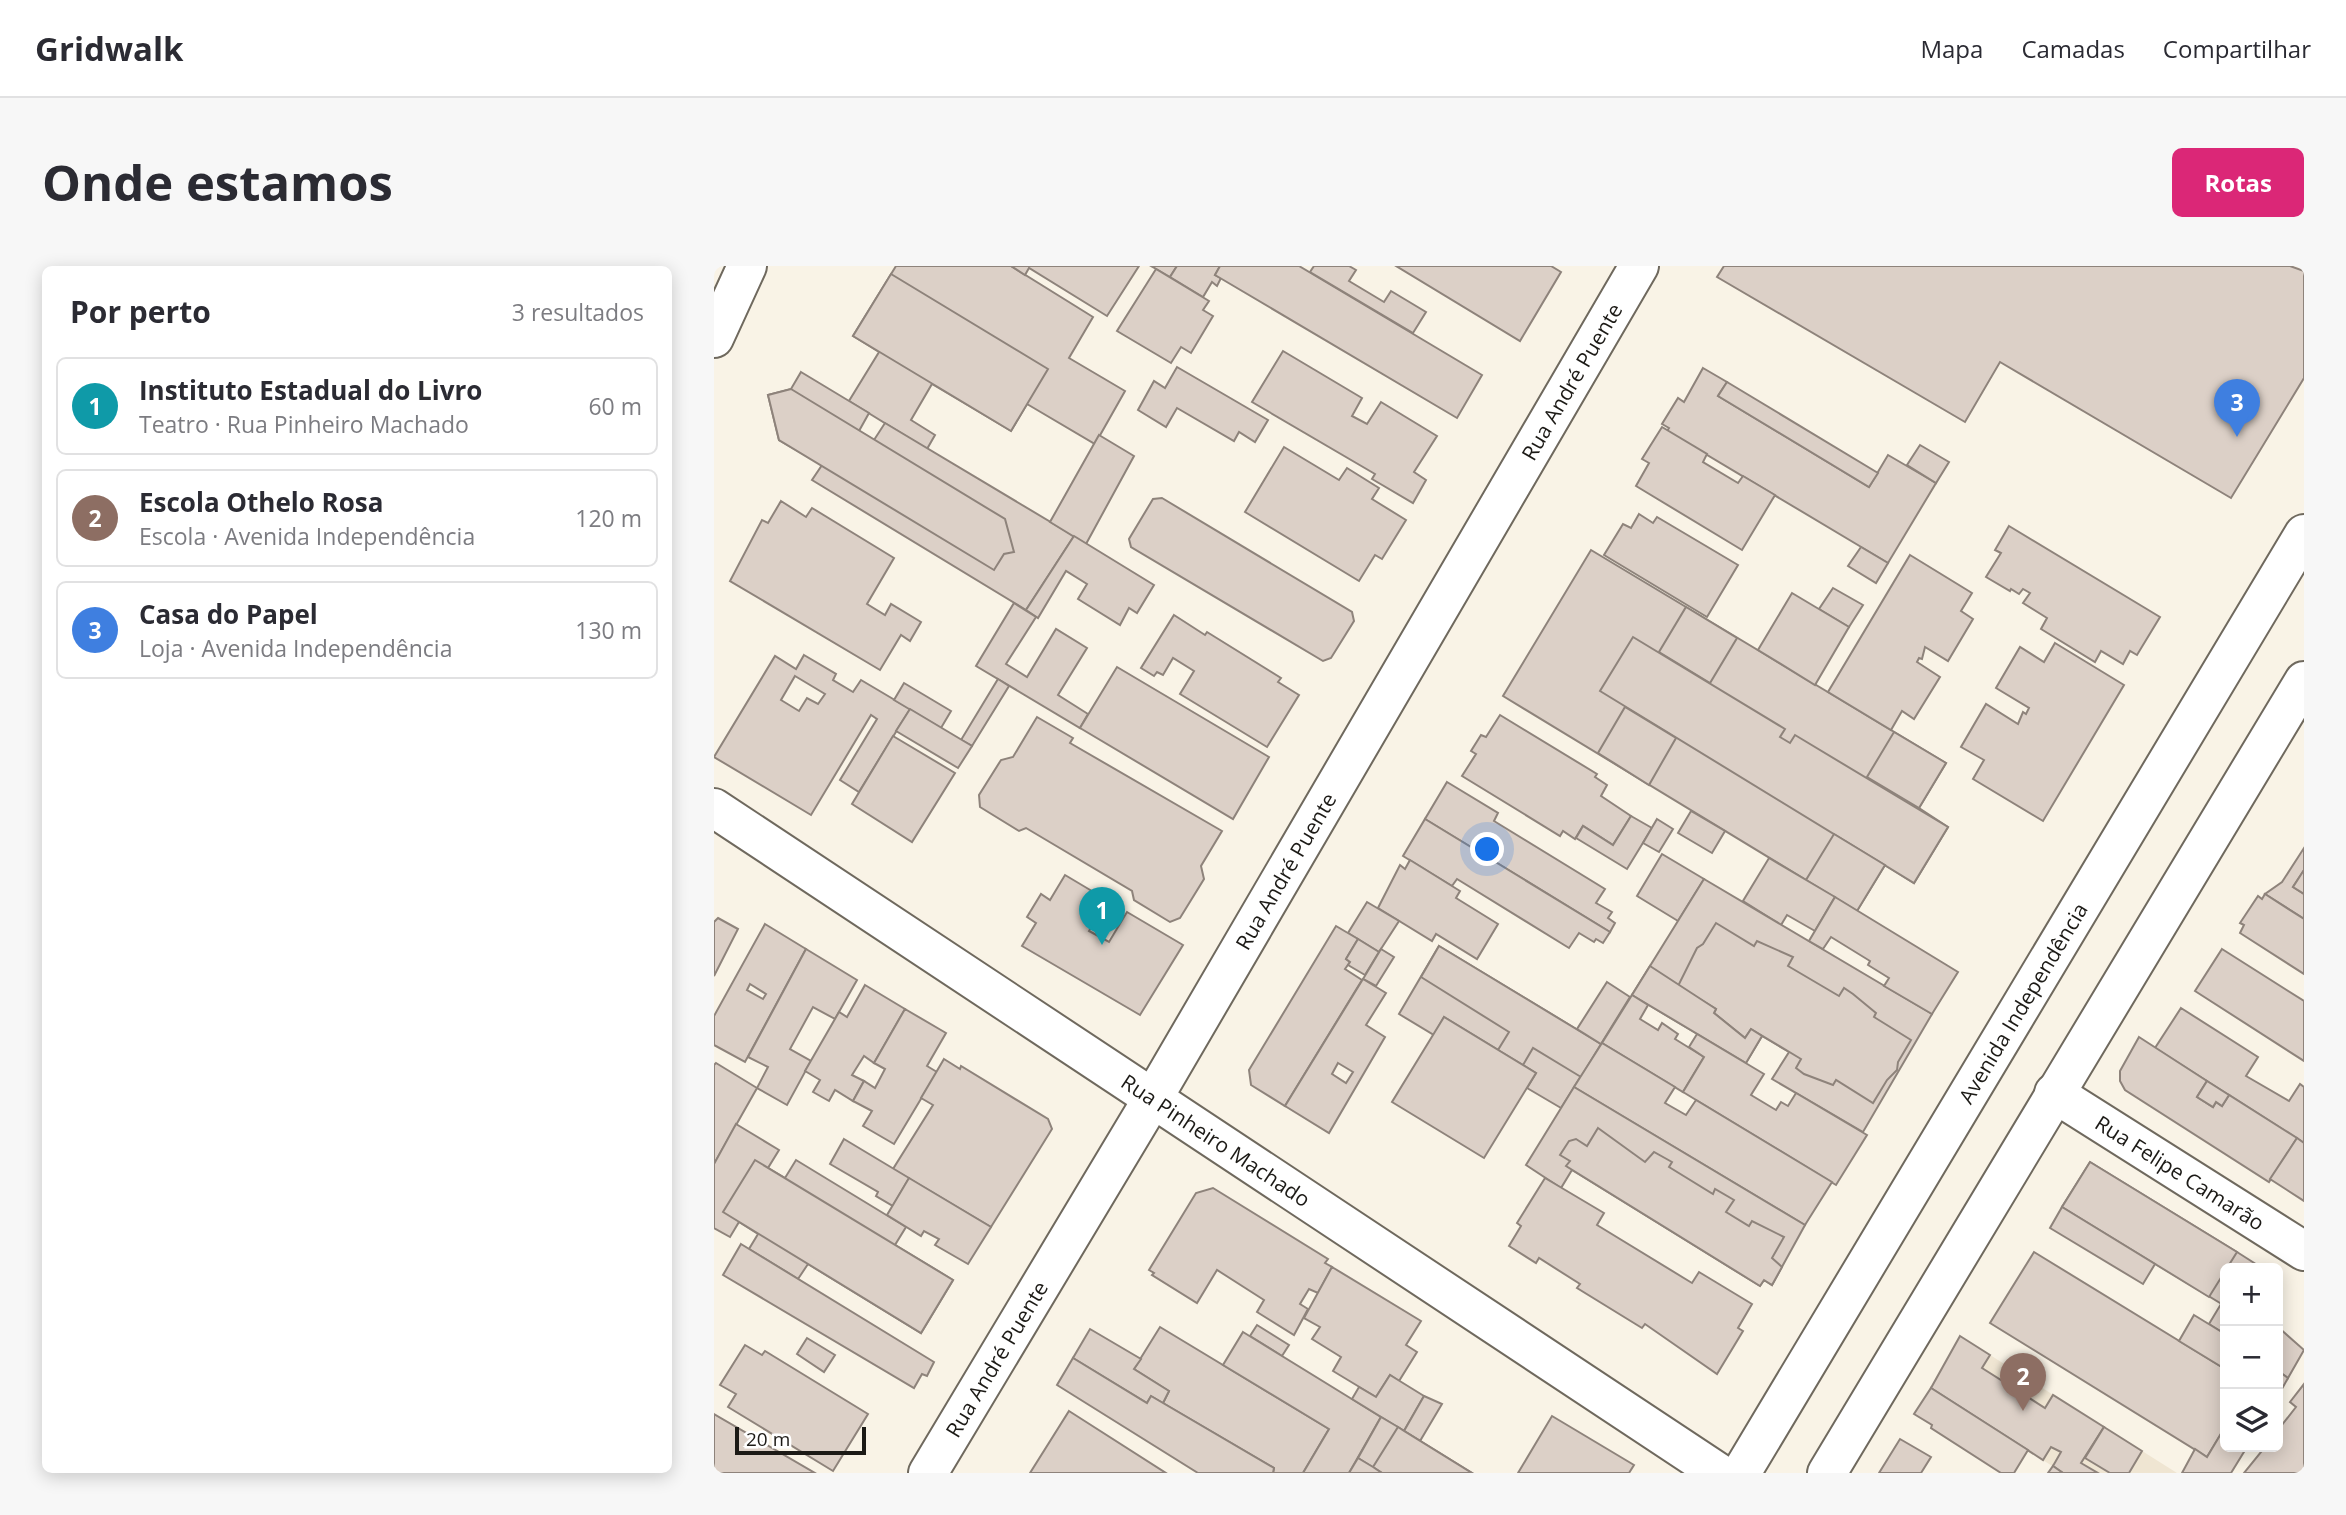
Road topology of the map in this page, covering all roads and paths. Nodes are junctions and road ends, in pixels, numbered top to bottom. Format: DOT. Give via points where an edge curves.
graph roads {
  1 [pos="747,266"];
  2 [pos="1639,266"];
  3 [pos="714,338"];
  4 [pos="2304,534"];
  5 [pos="2304,681"];
  6 [pos="714,808"];
  7 [pos="2054,1093"];
  8 [pos="1153,1098"];
  9 [pos="2304,1251"];
  10 [pos="928,1473"];
  11 [pos="1719,1473"];
  12 [pos="1741,1473"];
  13 [pos="1827,1473"];
  1 -- 3 [label="street"];
  2 -- 8 [label="street, Rua André Puente"];
  4 -- 12 [label="street, Avenida Independência"];
  5 -- 7 [label="street"];
  6 -- 8 [label="street, Rua Pinheiro Machado"];
  7 -- 9 [label="street, Rua Felipe Camarão"];
  7 -- 13 [label="street"];
  8 -- 10 [label="street, Rua André Puente"];
  8 -- 11 [label="street, Rua Pinheiro Machado"];
}
